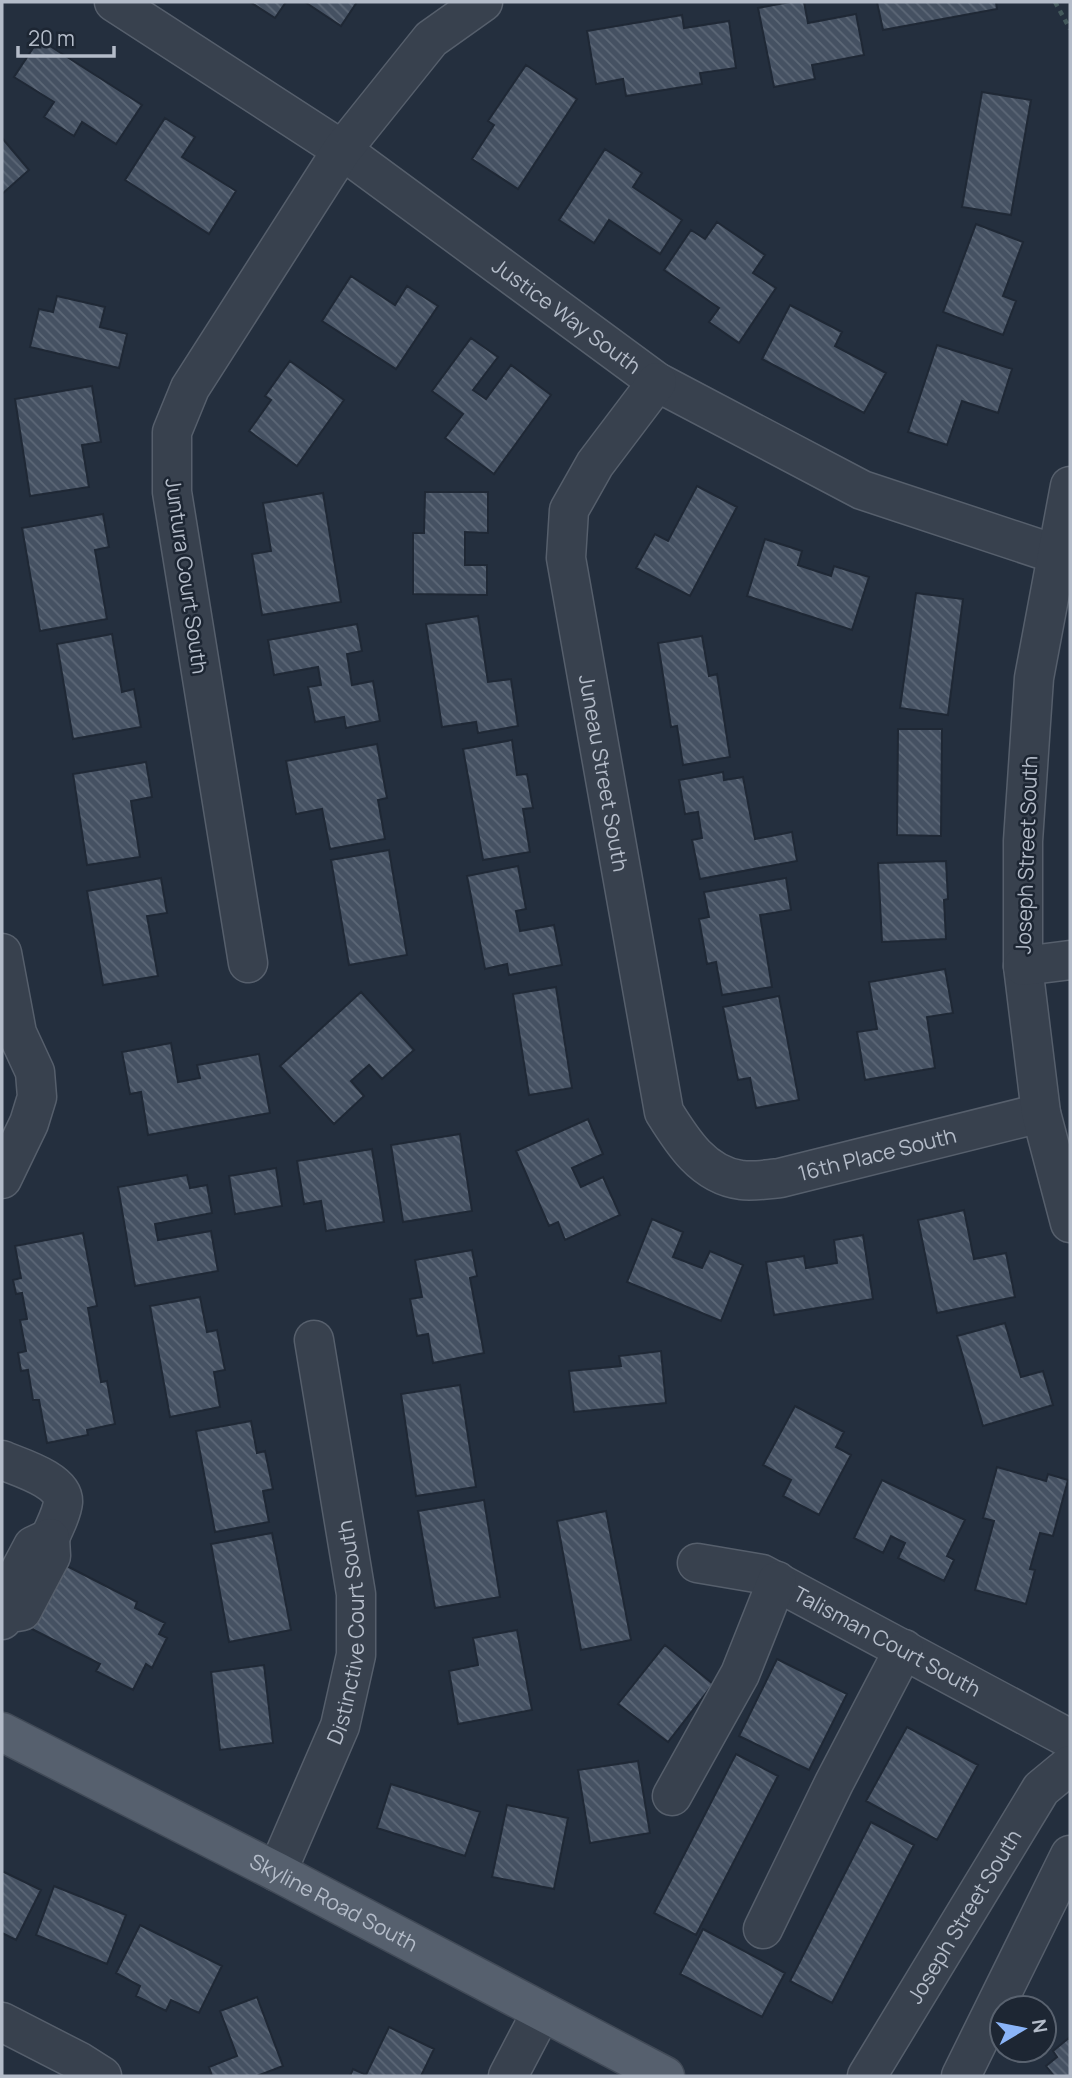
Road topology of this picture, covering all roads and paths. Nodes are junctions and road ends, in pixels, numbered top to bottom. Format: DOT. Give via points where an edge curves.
graph roads {
  1 [pos="114,2"];
  2 [pos="483,2"];
  3 [pos="1055,2"];
  4 [pos="1070,29"];
  5 [pos="342,150"];
  6 [pos="657,382"];
  7 [pos="1070,486"];
  8 [pos="1064,555"];
  9 [pos="2,953"];
  10 [pos="1070,960"];
  11 [pos="248,963"];
  12 [pos="1023,967"];
  13 [pos="1041,1113"];
  14 [pos="712,1170"];
  15 [pos="2,1180"];
  16 [pos="1070,1223"];
  17 [pos="314,1340"];
  18 [pos="2,1460"];
  19 [pos="697,1563"];
  20 [pos="777,1581"];
  21 [pos="4,1617"];
  22 [pos="904,1649"];
  23 [pos="2,1732"];
  24 [pos="1070,1739"];
  25 [pos="1070,1765"];
  26 [pos="672,1796"];
  27 [pos="1070,1855"];
  28 [pos="277,1872"];
  29 [pos="763,1929"];
  30 [pos="541,2012"];
  31 [pos="2,2022"];
  32 [pos="102,2076"];
  33 [pos="508,2076"];
  34 [pos="664,2076"];
  35 [pos="867,2076"];
  36 [pos="961,2076"];
  1 -- 5 [label="street, Justice Way South"];
  2 -- 5 [label="street, Juntura Court South" via="431,39"];
  3 -- 4 [label="path"];
  5 -- 6 [label="street, Justice Way South"];
  5 -- 11 [label="street, Juntura Court South" via="190,388 172,432 172,492"];
  6 -- 8 [label="street, Justice Way South" via="862,490"];
  6 -- 14 [label="street, Juneau Street South" via="595,464 569,510 566,558 664,1112 685,1147"];
  7 -- 8 [label="street, Joseph Street South"];
  8 -- 12 [label="street, Joseph Street South" via="1034,678 1023,841"];
  9 -- 15 [label="street" via="17,1033 35,1072 37,1097"];
  10 -- 12 [label="street"];
  12 -- 13 [label="street, Joseph Street South"];
  13 -- 14 [label="street, 16th Place South" via="780,1178 740,1180"];
  13 -- 16 [label="street, Joseph Street South"];
  17 -- 28 [label="street, Distinctive Court South" via="356,1594 356,1655 340,1726"];
  18 -- 21 [label="street" via="50,1481 63,1499 50,1538 51,1556 22,1611"];
  19 -- 20 [label="street, Talisman Court South" via="762,1574"];
  20 -- 22 [label="street, Talisman Court South"];
  20 -- 26 [label="street" via="740,1674"];
  22 -- 24 [label="street, Talisman Court South"];
  22 -- 29 [label="street"];
  23 -- 28 [label="main road, Skyline Road South"];
  25 -- 35 [label="street, Joseph Street South" via="1041,1788"];
  27 -- 36 [label="street"];
  28 -- 30 [label="main road, Skyline Road South"];
  30 -- 33 [label="street"];
  30 -- 34 [label="main road, Skyline Road South"];
  31 -- 32 [label="street"];
}
